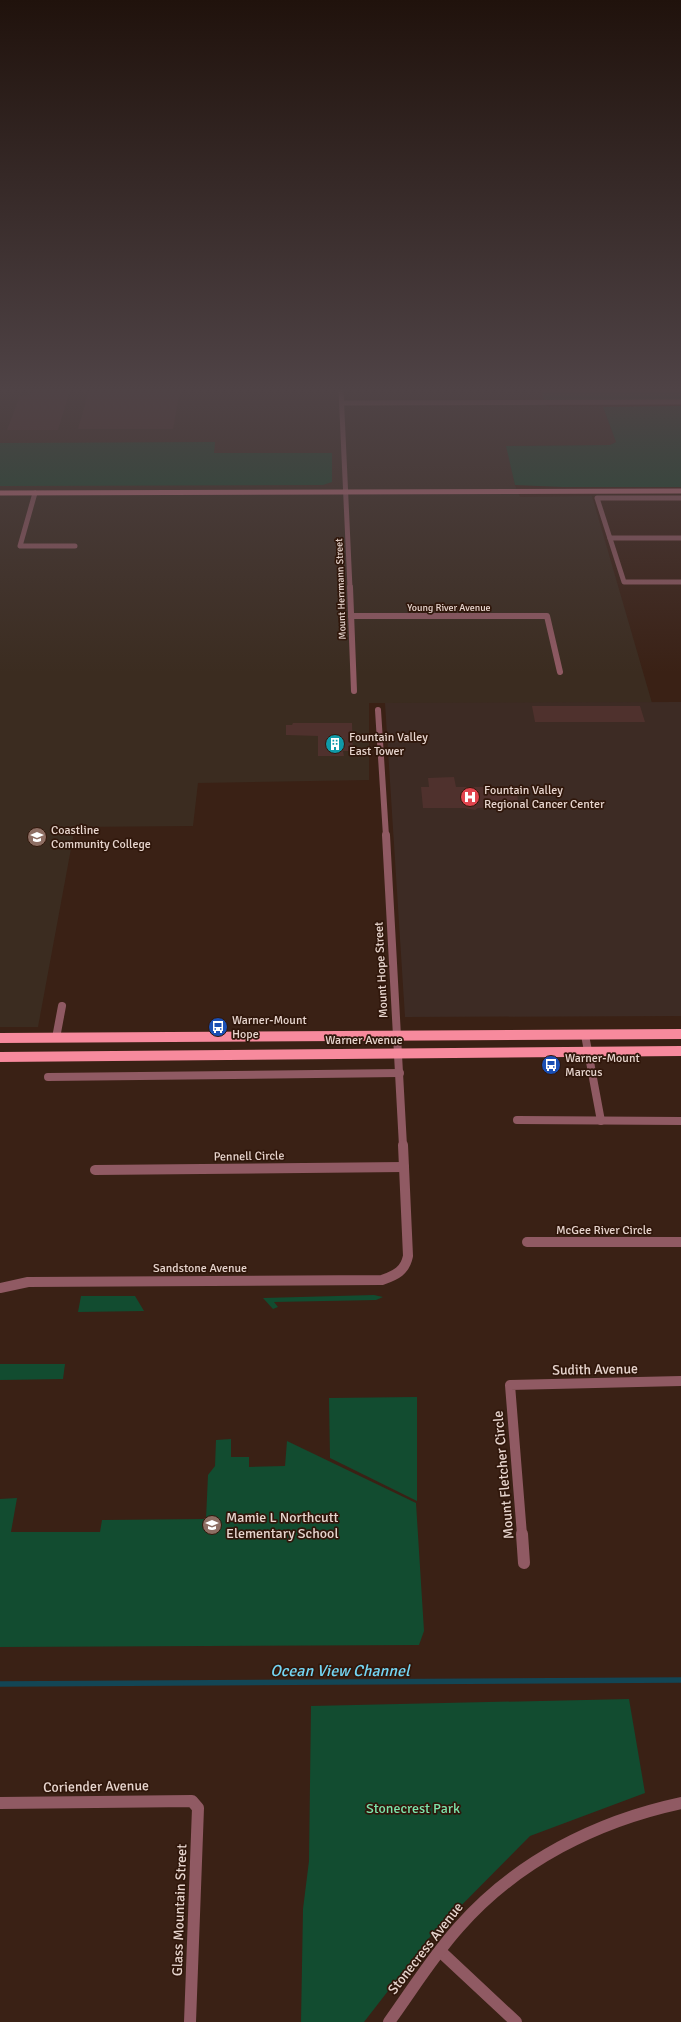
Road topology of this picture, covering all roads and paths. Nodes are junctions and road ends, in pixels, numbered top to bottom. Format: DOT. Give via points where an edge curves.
graph roads {
  1 [pos="345,484"];
  2 [pos="345,492"];
  3 [pos="679,492"];
  4 [pos="0,493"];
  5 [pos="35,493"];
  6 [pos="681,498"];
  7 [pos="610,538"];
  8 [pos="681,538"];
  9 [pos="75,546"];
  10 [pos="681,582"];
  11 [pos="351,616"];
  12 [pos="560,672"];
  13 [pos="354,691"];
  14 [pos="378,710"];
  15 [pos="62,1006"];
  16 [pos="681,1034"];
  17 [pos="397,1035"];
  18 [pos="585,1035"];
  19 [pos="0,1038"];
  20 [pos="56,1038"];
  21 [pos="681,1051"];
  22 [pos="398,1053"];
  23 [pos="588,1053"];
  24 [pos="0,1057"];
  25 [pos="400,1073"];
  26 [pos="48,1077"];
  27 [pos="516,1120"];
  28 [pos="681,1120"];
  29 [pos="601,1121"];
  30 [pos="404,1167"];
  31 [pos="95,1170"];
  32 [pos="527,1242"];
  33 [pos="681,1242"];
  34 [pos="399,1272"];
  35 [pos="0,1288"];
  36 [pos="681,1381"];
  37 [pos="510,1385"];
  38 [pos="524,1563"];
  39 [pos="192,1801"];
  40 [pos="0,1803"];
  41 [pos="681,1803"];
  42 [pos="440,1951"];
  43 [pos="190,2022"];
  44 [pos="389,2022"];
  45 [pos="516,2022"];
  1 -- 2 [label="street, Mount Herrmann Street"];
  2 -- 3 [label="main road"];
  2 -- 5 [label="main road"];
  2 -- 11 [label="street, Mount Herrmann Street"];
  3 -- 6 [label="street"];
  4 -- 5 [label="main road"];
  5 -- 9 [label="street" via="20,546"];
  6 -- 7 [label="street" via="597,498"];
  7 -- 8 [label="street"];
  7 -- 10 [label="street" via="624,582"];
  11 -- 12 [label="street, Young River Avenue" via="547,616"];
  11 -- 13 [label="street, Mount Herrmann Street"];
  14 -- 17 [label="street, Mount Hope Street"];
  15 -- 20 [label="street"];
  16 -- 18 [label="main road, Warner Avenue"];
  17 -- 18 [label="main road, Warner Avenue"];
  17 -- 20 [label="main road, Warner Avenue"];
  17 -- 22 [label="street, Mount Hope Street"];
  18 -- 23 [label="street"];
  19 -- 20 [label="main road, Warner Avenue"];
  21 -- 23 [label="main road, Warner Avenue"];
  22 -- 23 [label="main road, Warner Avenue"];
  22 -- 24 [label="main road, Warner Avenue"];
  22 -- 25 [label="street, Mount Hope Street"];
  23 -- 29 [label="street"];
  25 -- 26 [label="street"];
  25 -- 30 [label="street, Mount Hope Street"];
  27 -- 29 [label="street"];
  28 -- 29 [label="street"];
  30 -- 31 [label="street, Pennell Circle"];
  30 -- 34 [label="street, Mount Hope Street" via="408,1259 407,1265"];
  32 -- 33 [label="street, McGee River Circle"];
  34 -- 35 [label="street, Sandstone Avenue" via="377,1280 28,1282"];
  36 -- 37 [label="street, Sudith Avenue"];
  37 -- 38 [label="street, Mount Fletcher Circle"];
  39 -- 40 [label="street, Coriender Avenue"];
  39 -- 43 [label="street, Glass Mountain Street" via="198,1808 199,1818"];
  41 -- 42 [label="street, Stonecress Avenue" via="654,1807 604,1824 557,1848 510,1880 471,1914"];
  42 -- 44 [label="street, Stonecress Avenue"];
  42 -- 45 [label="street"];
}
